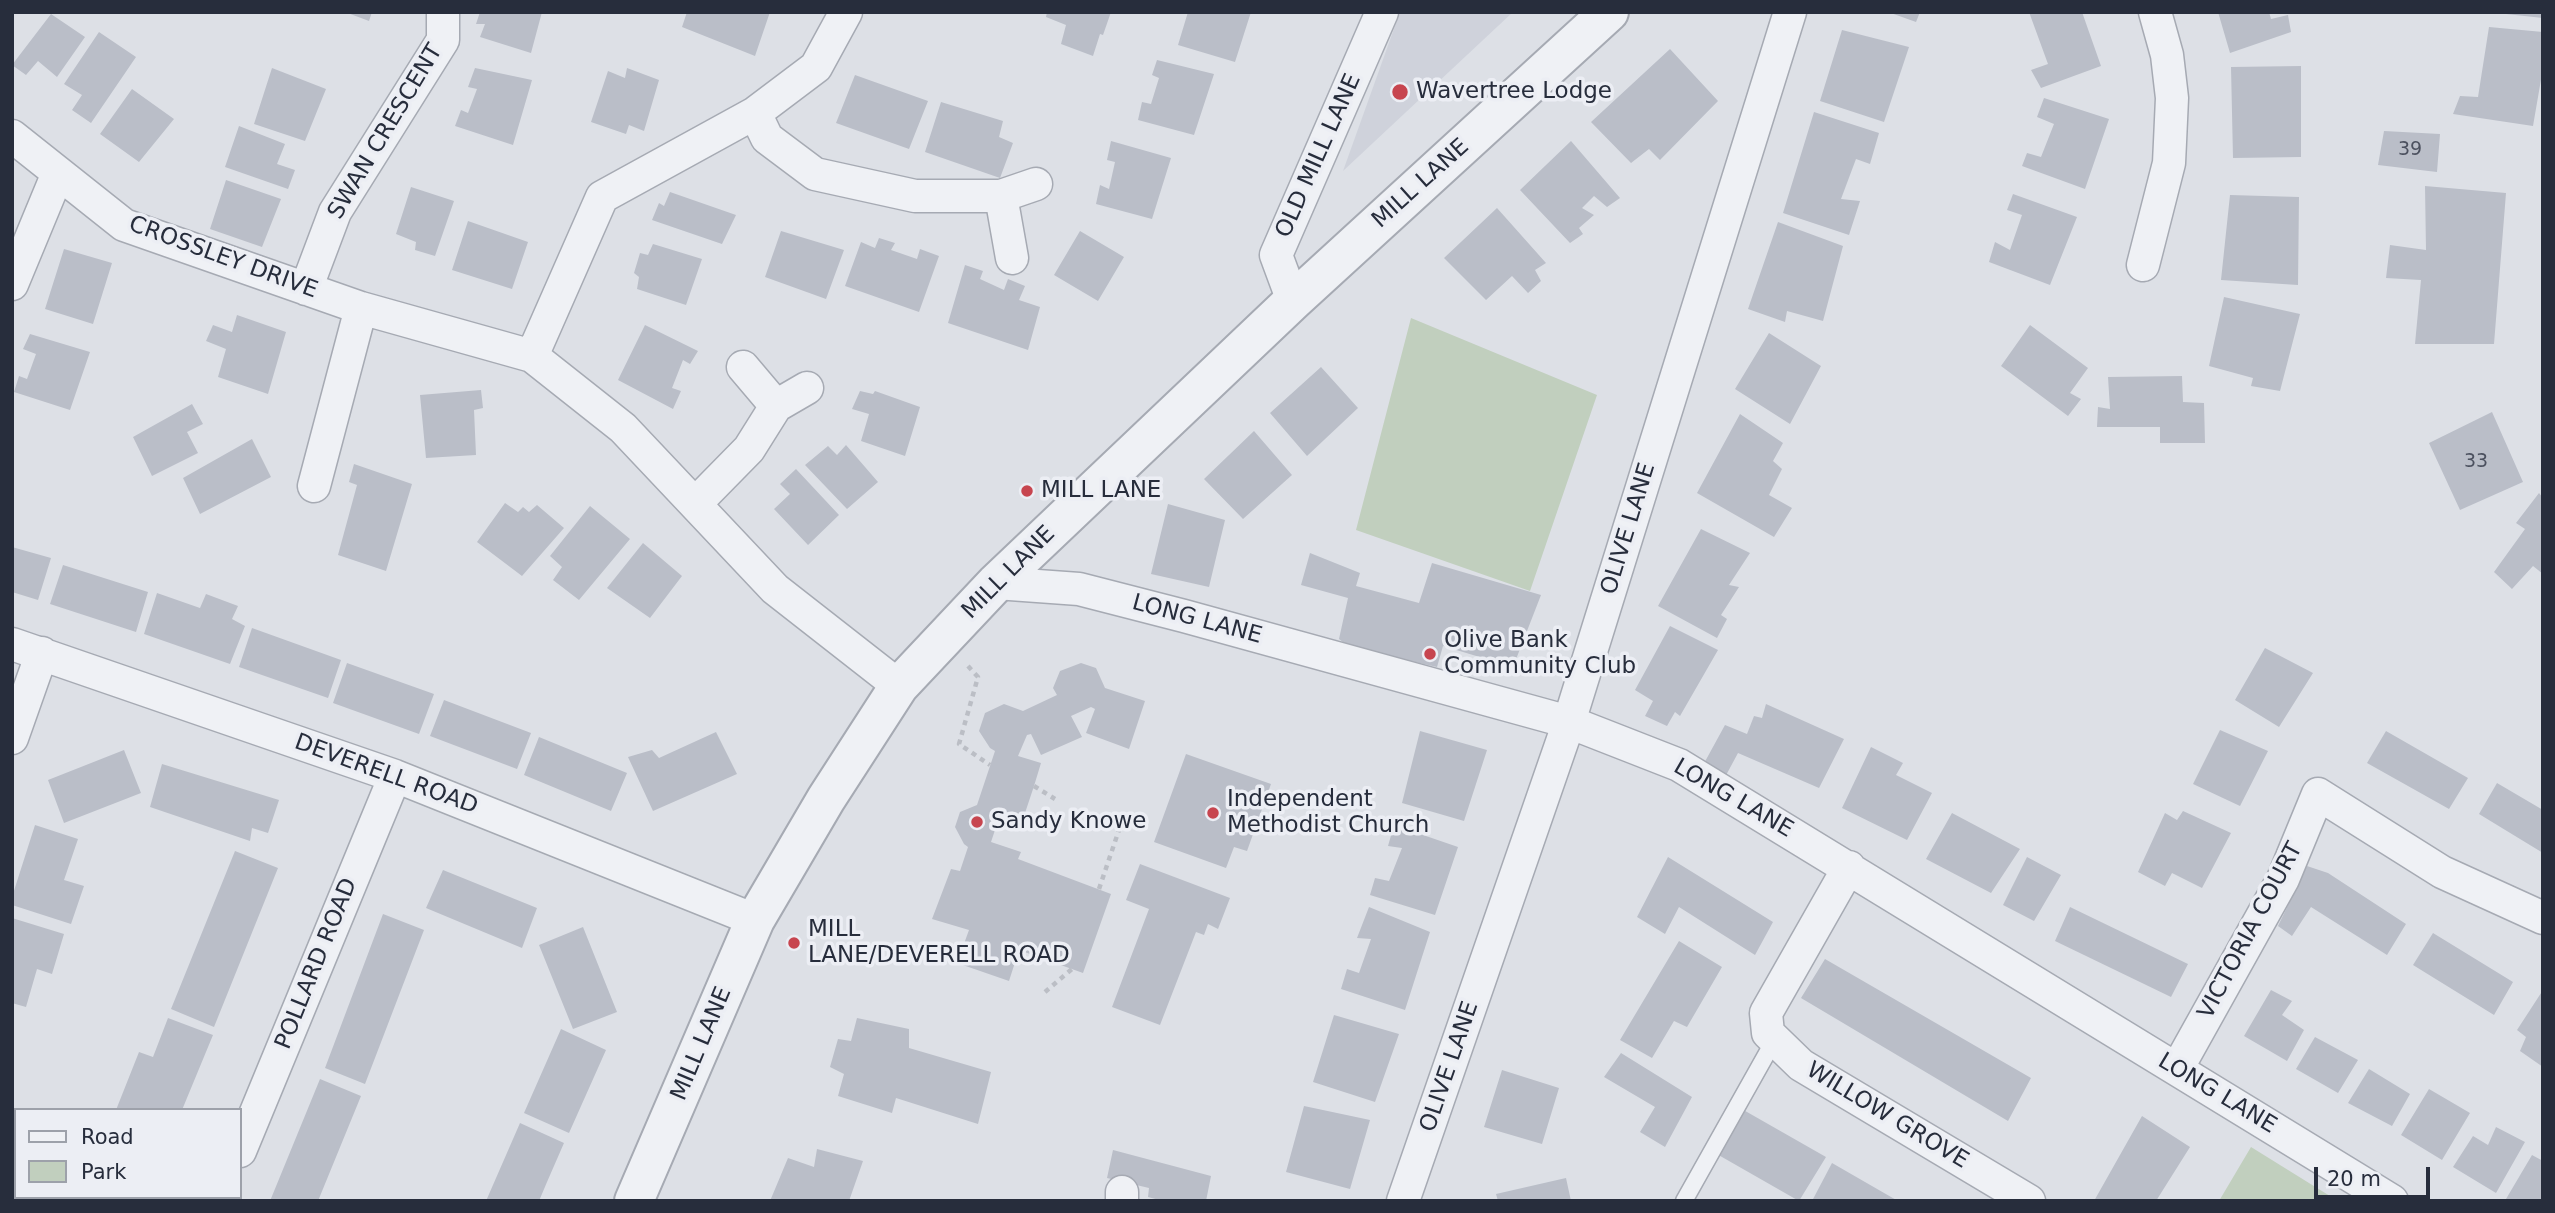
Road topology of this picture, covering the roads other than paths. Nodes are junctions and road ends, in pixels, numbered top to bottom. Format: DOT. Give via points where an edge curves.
graph roads {
  1 [pos="443,12"];
  2 [pos="846,12"];
  3 [pos="1382,12"];
  4 [pos="1609,12"];
  5 [pos="1790,12"];
  6 [pos="2155,12"];
  7 [pos="755,113"];
  8 [pos="12,136"];
  9 [pos="58,173"];
  10 [pos="1036,184"];
  11 [pos="1001,196"];
  12 [pos="1012,258"];
  13 [pos="2143,265"];
  14 [pos="12,284"];
  15 [pos="306,289"];
  16 [pos="1293,301"];
  17 [pos="361,308"];
  18 [pos="532,356"];
  19 [pos="743,367"];
  20 [pos="807,388"];
  21 [pos="776,406"];
  22 [pos="314,486"];
  23 [pos="695,504"];
  24 [pos="996,583"];
  25 [pos="27,649"];
  26 [pos="899,686"];
  27 [pos="1569,722"];
  28 [pos="12,738"];
  29 [pos="395,776"];
  30 [pos="1850,867"];
  31 [pos="2543,918"];
  32 [pos="755,920"];
  33 [pos="1775,1040"];
  34 [pos="2176,1069"];
  35 [pos="242,1146"];
  36 [pos="634,1201"];
  37 [pos="1403,1201"];
  38 [pos="1684,1201"];
  39 [pos="2029,1201"];
  40 [pos="2392,1201"];
  1 -- 15 [label="street, SWAN CRESCENT" via="443,40 335,212"];
  2 -- 7 [label="street" via="816,67"];
  3 -- 16 [label="street, OLD MILL LANE" via="1276,255"];
  4 -- 16 [label="street, MILL LANE"];
  5 -- 27 [label="street, OLIVE LANE"];
  6 -- 13 [label="street" via="2171,89 2171,142"];
  7 -- 11 [label="street" via="767,138 815,174 915,196"];
  7 -- 18 [label="street" via="602,197"];
  8 -- 9 [label="street, CROSSLEY DRIVE"];
  9 -- 14 [label="street"];
  9 -- 15 [label="street, CROSSLEY DRIVE" via="124,225"];
  10 -- 11 [label="street"];
  11 -- 12 [label="street"];
  15 -- 17 [label="street, CROSSLEY DRIVE"];
  16 -- 24 [label="street, MILL LANE"];
  17 -- 18 [label="street, CROSSLEY DRIVE"];
  17 -- 22 [label="street"];
  18 -- 23 [label="street, CROSSLEY DRIVE" via="623,428"];
  19 -- 21 [label="street"];
  20 -- 21 [label="street"];
  21 -- 23 [label="street" via="749,449"];
  23 -- 26 [label="street, CROSSLEY DRIVE" via="775,589"];
  24 -- 26 [label="street, MILL LANE"];
  24 -- 27 [label="street, LONG LANE" via="1079,589"];
  25 -- 28 [label="street"];
  25 -- 29 [label="street, DEVERELL ROAD"];
  26 -- 32 [label="street, MILL LANE"];
  27 -- 30 [label="street, LONG LANE" via="1679,765"];
  27 -- 37 [label="street, OLIVE LANE"];
  29 -- 32 [label="street, DEVERELL ROAD"];
  29 -- 35 [label="street, POLLARD ROAD"];
  30 -- 33 [label="street" via="1766,1013 1768,1032"];
  30 -- 34 [label="street, LONG LANE"];
  31 -- 34 [label="street, VICTORIA COURT" via="2442,872 2318,794 2283,879"];
  32 -- 36 [label="street, MILL LANE"];
  33 -- 38 [label="lane"];
  33 -- 39 [label="street, WILLOW GROVE" via="1801,1065"];
  34 -- 40 [label="street, LONG LANE"];
}
